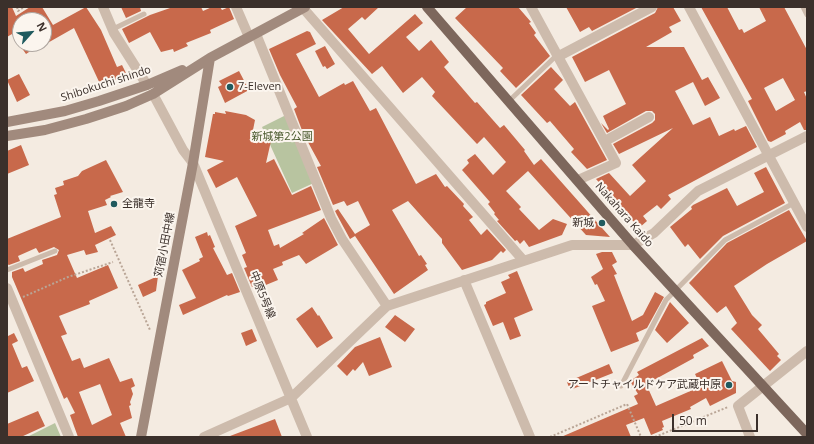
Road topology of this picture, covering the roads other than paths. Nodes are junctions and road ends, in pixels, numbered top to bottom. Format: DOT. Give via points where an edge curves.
graph roads {
  1 [pos="103,7"];
  2 [pos="236,7"];
  3 [pos="427,7"];
  4 [pos="532,7"];
  5 [pos="652,7"];
  6 [pos="689,7"];
  7 [pos="803,7"];
  8 [pos="304,8"];
  9 [pos="144,14"];
  10 [pos="807,14"];
  11 [pos="113,29"];
  12 [pos="252,35"];
  13 [pos="558,55"];
  14 [pos="210,58"];
  15 [pos="147,85"];
  16 [pos="152,94"];
  17 [pos="509,101"];
  18 [pos="649,118"];
  19 [pos="7,122"];
  20 [pos="7,136"];
  21 [pos="807,136"];
  22 [pos="604,141"];
  23 [pos="769,155"];
  24 [pos="192,163"];
  25 [pos="578,180"];
  26 [pos="794,203"];
  27 [pos="807,227"];
  28 [pos="633,245"];
  29 [pos="55,251"];
  30 [pos="523,260"];
  31 [pos="7,270"];
  32 [pos="464,280"];
  33 [pos="7,288"];
  34 [pos="676,291"];
  35 [pos="387,306"];
  36 [pos="807,351"];
  37 [pos="621,386"];
  38 [pos="763,387"];
  39 [pos="291,398"];
  40 [pos="807,434"];
  41 [pos="69,437"];
  42 [pos="141,437"];
  43 [pos="204,437"];
  44 [pos="307,437"];
  45 [pos="530,437"];
  46 [pos="750,437"];
  1 -- 11 [label="street"];
  2 -- 12 [label="street"];
  3 -- 17 [label="main road, Nakahara Kaido"];
  4 -- 13 [label="street"];
  5 -- 13 [label="street"];
  6 -- 23 [label="street"];
  7 -- 10 [label="lane"];
  8 -- 12 [label="street, Shibokuchi shindo"];
  8 -- 30 [label="street"];
  9 -- 11 [label="lane"];
  11 -- 15 [label="street"];
  12 -- 14 [label="street, Shibokuchi shindo"];
  12 -- 35 [label="street" via="331,218"];
  13 -- 17 [label="lane"];
  13 -- 22 [label="street"];
  14 -- 15 [label="street, Shibokuchi shindo"];
  14 -- 16 [label="street, Shibokuchi shindo"];
  14 -- 24 [label="street, 苅宿小田中線"];
  15 -- 19 [label="street, Shibokuchi shindo" via="65,111"];
  16 -- 20 [label="street, Shibokuchi shindo" via="126,106 86,119 45,130"];
  16 -- 24 [label="street, 中原5号線"];
  17 -- 25 [label="main road, Nakahara Kaido"];
  18 -- 22 [label="street"];
  21 -- 23 [label="street"];
  22 -- 25 [label="street" via="616,162"];
  23 -- 26 [label="street"];
  23 -- 28 [label="street" via="698,191 654,233"];
  24 -- 39 [label="street, 中原5号線"];
  24 -- 42 [label="street, 苅宿小田中線"];
  25 -- 28 [label="main road, Nakahara Kaido"];
  26 -- 27 [label="street"];
  26 -- 34 [label="lane" via="725,240"];
  28 -- 30 [label="street" via="572,245"];
  28 -- 34 [label="main road, Nakahara Kaido"];
  29 -- 31 [label="lane"];
  30 -- 32 [label="street"];
  32 -- 35 [label="street"];
  32 -- 45 [label="street"];
  33 -- 41 [label="street"];
  34 -- 37 [label="lane" via="666,300"];
  34 -- 38 [label="main road, Nakahara Kaido"];
  35 -- 39 [label="street"];
  36 -- 38 [label="street"];
  38 -- 40 [label="main road, Nakahara Kaido"];
  38 -- 46 [label="street" via="738,406"];
  39 -- 43 [label="street"];
  39 -- 44 [label="street, 中原5号線"];
}
